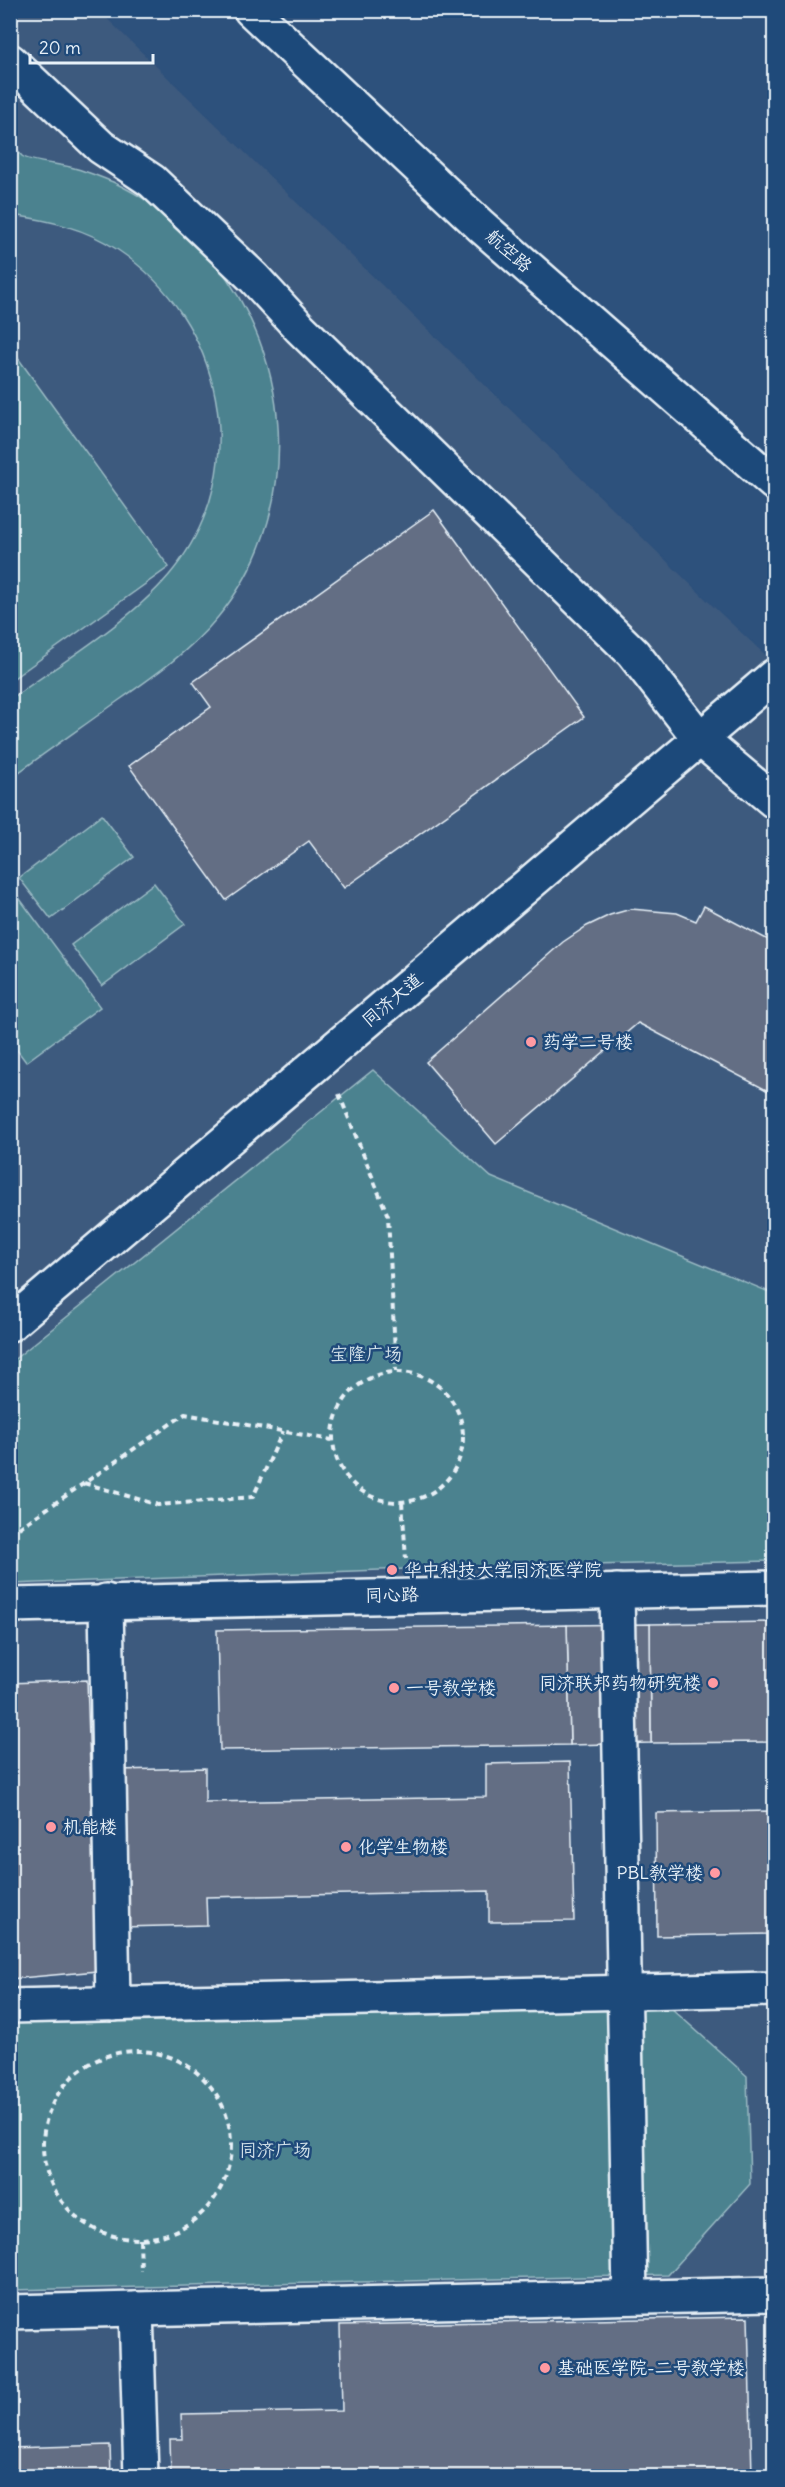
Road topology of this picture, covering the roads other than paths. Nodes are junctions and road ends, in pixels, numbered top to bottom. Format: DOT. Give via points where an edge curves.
graph roads {
  1 [pos="251,10"];
  2 [pos="10,61"];
  3 [pos="774,483"];
  4 [pos="774,676"];
  5 [pos="700,739"];
  6 [pos="774,801"];
  7 [pos="10,1324"];
  8 [pos="774,1588"];
  9 [pos="617,1591"];
  10 [pos="106,1601"];
  11 [pos="10,1605"];
  12 [pos="774,1989"];
  13 [pos="624,1993"];
  14 [pos="113,2004"];
  15 [pos="10,2006"];
  16 [pos="774,2294"];
  17 [pos="630,2297"];
  18 [pos="136,2309"];
  19 [pos="10,2312"];
  20 [pos="141,2476"];
  1 -- 3 [label="street, 航空路" via="481,226"];
  2 -- 5 [label="street" via="101,147 152,181 255,278 300,328 633,653"];
  4 -- 5 [label="street, 同济大道"];
  5 -- 6 [label="street"];
  5 -- 7 [label="street, 同济大道"];
  8 -- 9 [label="street, 同心路"];
  9 -- 10 [label="street, 同心路"];
  9 -- 13 [label="street"];
  10 -- 11 [label="street, 同心路"];
  10 -- 14 [label="street"];
  12 -- 13 [label="street"];
  13 -- 14 [label="street"];
  13 -- 17 [label="street"];
  14 -- 15 [label="street"];
  16 -- 17 [label="street"];
  17 -- 18 [label="street"];
  18 -- 19 [label="street"];
  18 -- 20 [label="street"];
}
